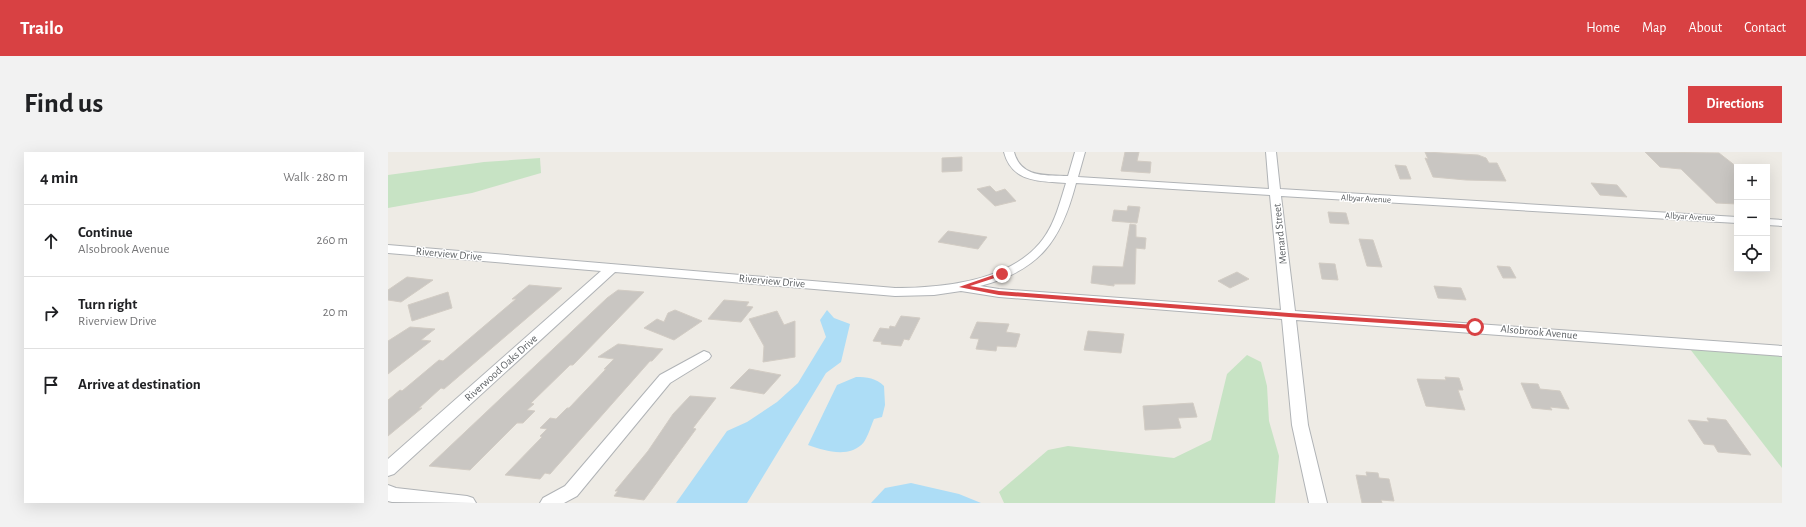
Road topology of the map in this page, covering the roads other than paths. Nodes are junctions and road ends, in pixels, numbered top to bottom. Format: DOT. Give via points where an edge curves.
graph roads {
  1 [pos="1009,152"];
  2 [pos="1080,152"];
  3 [pos="1271,152"];
  4 [pos="1071,181"];
  5 [pos="1276,193"];
  6 [pos="1734,220"];
  7 [pos="1770,222"];
  8 [pos="1782,223"];
  9 [pos="388,249"];
  10 [pos="613,267"];
  11 [pos="962,287"];
  12 [pos="1289,315"];
  13 [pos="1782,351"];
  14 [pos="704,356"];
  15 [pos="388,469"];
  16 [pos="388,492"];
  17 [pos="467,503"];
  18 [pos="549,503"];
  19 [pos="1318,503"];
  1 -- 4 [label="street, Albyar Avenue" via="1011,163 1023,173"];
  2 -- 4 [label="street, Riverview Drive"];
  3 -- 5 [label="street, Menard Street"];
  4 -- 5 [label="street, Albyar Avenue"];
  4 -- 11 [label="street, Riverview Drive" via="1056,226 1046,243 1031,258 1002,274"];
  5 -- 6 [label="street, Albyar Avenue"];
  5 -- 12 [label="street, Menard Street"];
  7 -- 8 [label="street"];
  9 -- 10 [label="street, Riverview Drive"];
  10 -- 11 [label="street, Riverview Drive" via="895,292"];
  10 -- 15 [label="street, Riverwood Oaks Drive"];
  11 -- 12 [label="street, Alsobrook Avenue" via="999,293"];
  12 -- 13 [label="street, Alsobrook Avenue"];
  12 -- 19 [label="street, Menard Street" via="1300,425"];
  14 -- 18 [label="street" via="665,379 572,491"];
  16 -- 17 [label="street" via="392,495"];
}
